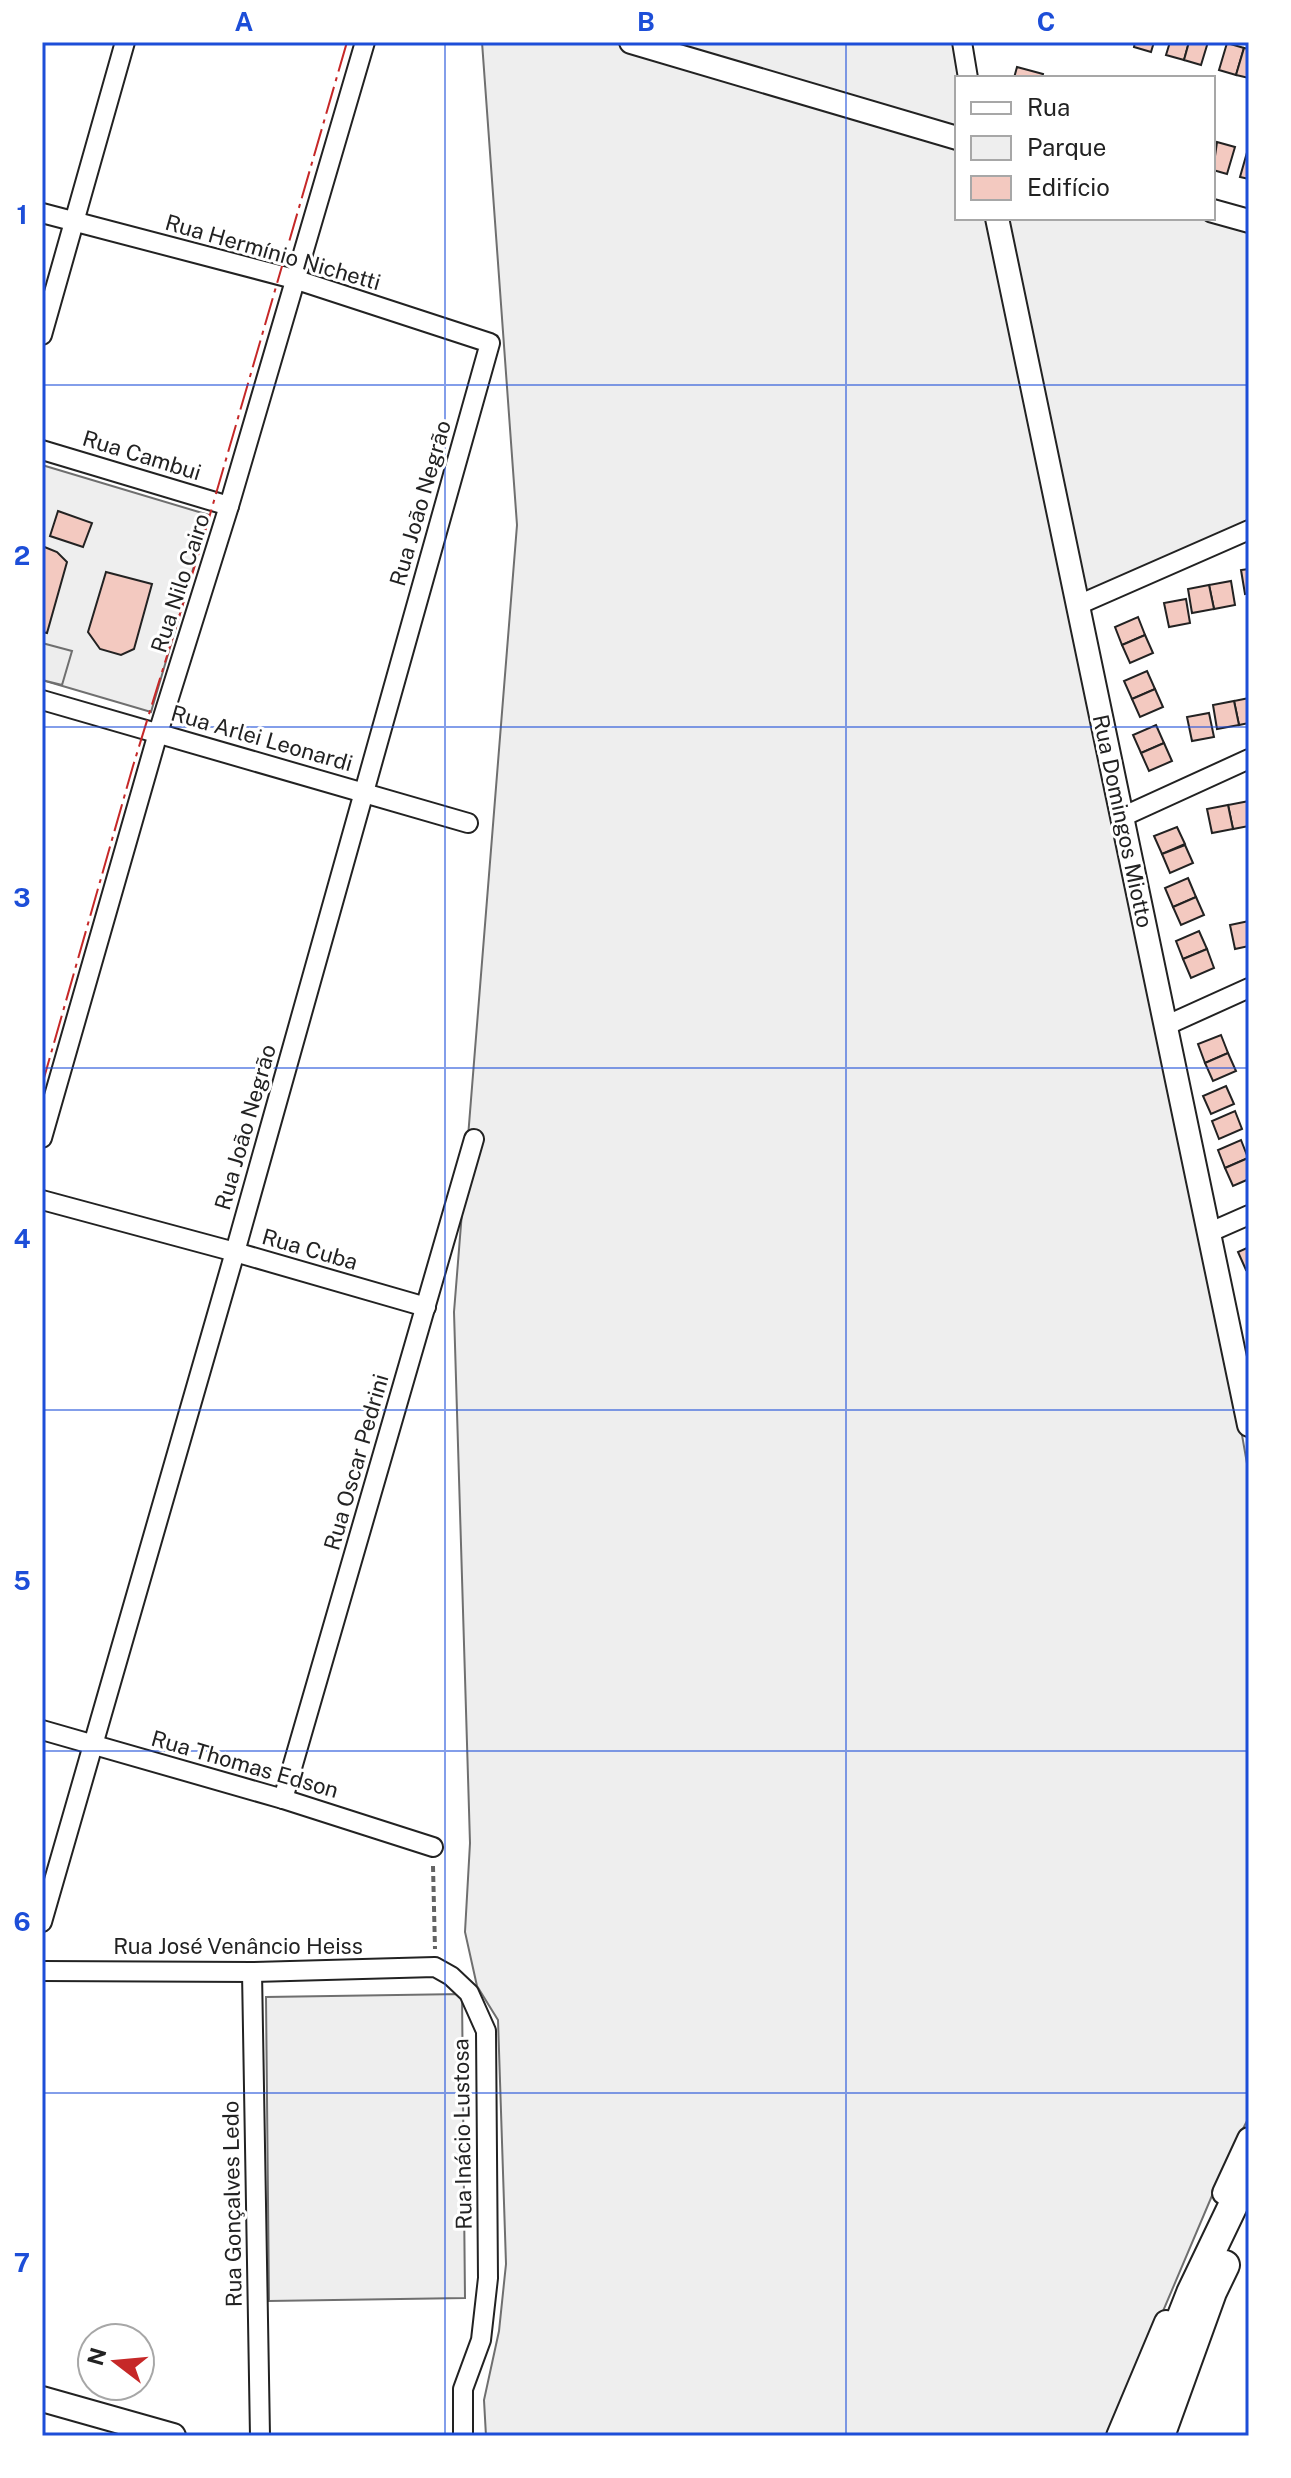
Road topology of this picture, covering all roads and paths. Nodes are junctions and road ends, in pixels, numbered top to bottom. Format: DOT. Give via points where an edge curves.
graph roads {
  1 [pos="125,42"];
  2 [pos="365,42"];
  3 [pos="631,42"];
  4 [pos="962,42"];
  5 [pos="968,76"];
  6 [pos="955,137"];
  7 [pos="1215,212"];
  8 [pos="42,213"];
  9 [pos="997,220"];
  10 [pos="1249,221"];
  11 [pos="74,222"];
  12 [pos="294,279"];
  13 [pos="42,335"];
  14 [pos="490,343"];
  15 [pos="42,450"];
  16 [pos="229,506"];
  17 [pos="1249,530"];
  18 [pos="1078,605"];
  19 [pos="42,700"];
  20 [pos="158,733"];
  21 [pos="1249,759"];
  22 [pos="364,793"];
  23 [pos="1122,817"];
  24 [pos="468,823"];
  25 [pos="1249,988"];
  26 [pos="1165,1026"];
  27 [pos="42,1138"];
  28 [pos="474,1139"];
  29 [pos="42,1200"];
  30 [pos="1249,1215"];
  31 [pos="1208,1233"];
  32 [pos="235,1252"];
  33 [pos="426,1307"];
  34 [pos="1249,1425"];
  35 [pos="42,1730"];
  36 [pos="93,1744"];
  37 [pos="283,1799"];
  38 [pos="433,1847"];
  39 [pos="42,1922"];
  40 [pos="435,1967"];
  41 [pos="42,1971"];
  42 [pos="252,1972"];
  43 [pos="1249,2139"];
  44 [pos="1249,2172"];
  45 [pos="1249,2215"];
  46 [pos="42,2399"];
  47 [pos="42,2414"];
  48 [pos="122,2436"];
  49 [pos="173,2436"];
  50 [pos="260,2436"];
  51 [pos="463,2436"];
  52 [pos="1118,2436"];
  53 [pos="1135,2436"];
  54 [pos="1160,2436"];
  1 -- 11 [label="street"];
  2 -- 12 [label="street, Rua Nilo Cairo"];
  3 -- 6 [label="street"];
  4 -- 5 [label="street"];
  7 -- 10 [label="street"];
  8 -- 11 [label="street, Rua Hermínio Nichetti"];
  9 -- 18 [label="street, Rua Domingos Miotto"];
  11 -- 12 [label="street, Rua Hermínio Nichetti"];
  11 -- 13 [label="street"];
  12 -- 14 [label="street, Rua Hermínio Nichetti"];
  12 -- 16 [label="street, Rua Nilo Cairo"];
  14 -- 22 [label="street, Rua João Negrão"];
  15 -- 16 [label="street, Rua Cambui"];
  16 -- 20 [label="street, Rua Nilo Cairo"];
  17 -- 18 [label="street"];
  18 -- 23 [label="street, Rua Domingos Miotto"];
  19 -- 20 [label="street, Rua Arlei Leonardi"];
  20 -- 22 [label="street, Rua Arlei Leonardi"];
  20 -- 27 [label="street, Rua Nilo Cairo"];
  21 -- 23 [label="street"];
  22 -- 24 [label="street, Rua Arlei Leonardi"];
  22 -- 32 [label="street, Rua João Negrão"];
  23 -- 26 [label="street, Rua Domingos Miotto"];
  25 -- 26 [label="street"];
  26 -- 31 [label="street, Rua Domingos Miotto"];
  28 -- 33 [label="street, Rua Oscar Pedrini"];
  29 -- 32 [label="street, Rua Cuba"];
  30 -- 31 [label="street"];
  31 -- 34 [label="street, Rua Domingos Miotto"];
  32 -- 33 [label="street, Rua Cuba"];
  32 -- 36 [label="street, Rua João Negrão"];
  33 -- 37 [label="street, Rua Oscar Pedrini"];
  35 -- 36 [label="street, Rua Thomas Edson"];
  36 -- 37 [label="street, Rua Thomas Edson"];
  36 -- 39 [label="street, Rua João Negrão"];
  37 -- 38 [label="street, Rua Thomas Edson"];
  38 -- 40 [label="path"];
  40 -- 42 [label="street, Rua José Venâncio Heiss"];
  40 -- 51 [label="street, Rua Inácio Lustosa" via="469,1993 486,2031 488,2278 481,2340 463,2389"];
  41 -- 42 [label="street, Rua José Venâncio Heiss"];
  42 -- 50 [label="street, Rua Gonçalves Ledo"];
  43 -- 52 [label="street"];
  44 -- 53 [label="main road" via="1191,2293"];
  45 -- 54 [label="main road" via="1212,2292"];
  46 -- 49 [label="main road"];
  47 -- 48 [label="main road"];
}
